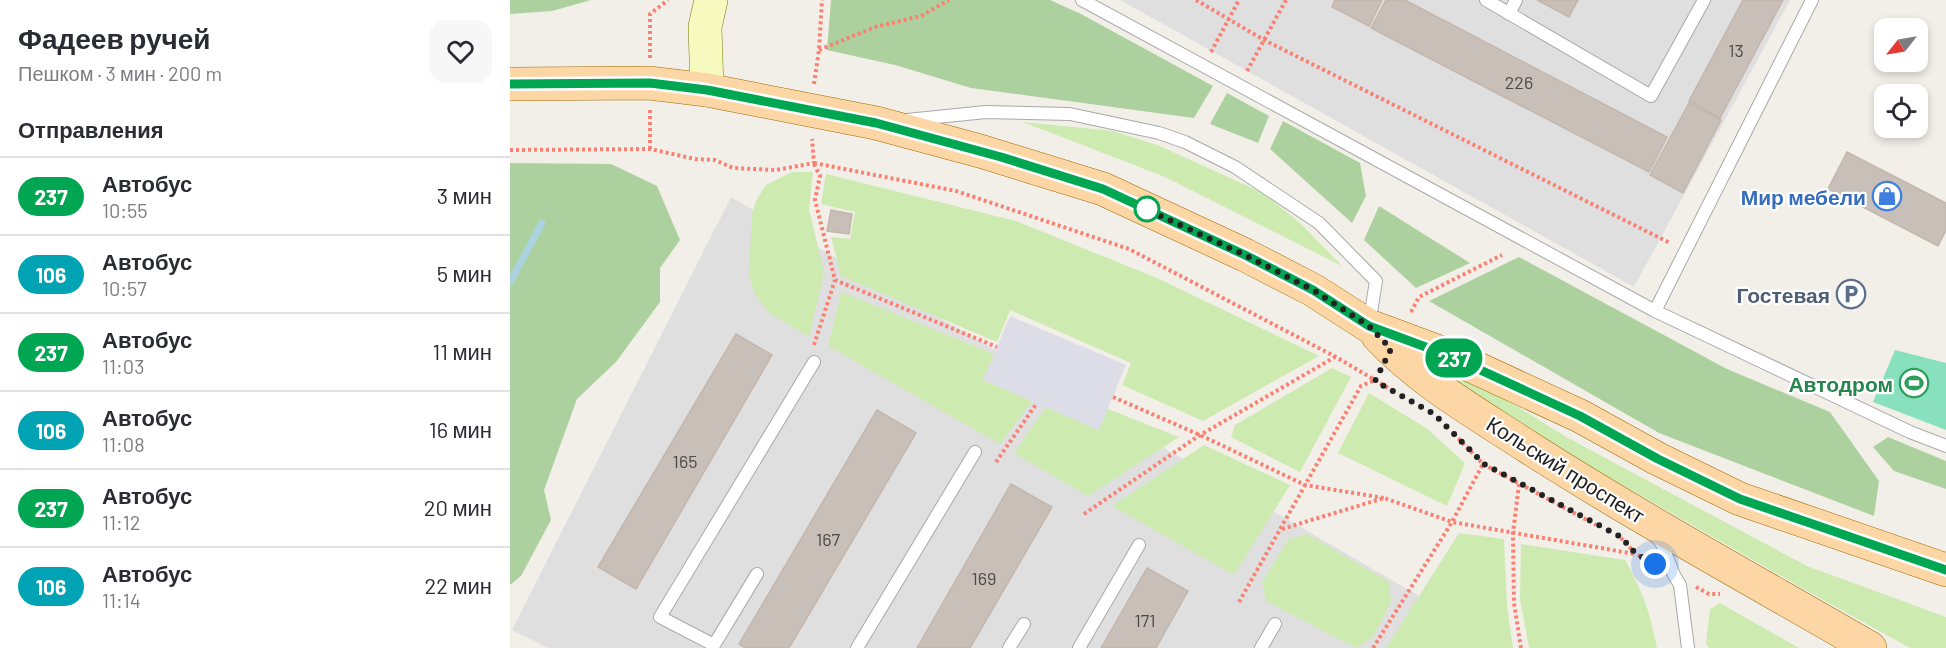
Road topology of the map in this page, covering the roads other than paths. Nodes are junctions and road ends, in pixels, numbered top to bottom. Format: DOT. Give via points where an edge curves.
graph roads {
  1 [pos="711,0"];
  2 [pos="1082,0"];
  3 [pos="1486,0"];
  4 [pos="1516,0"];
  5 [pos="1704,0"];
  6 [pos="1812,0"];
  7 [pos="1509,14"];
  8 [pos="510,84"];
  9 [pos="707,90"];
  10 [pos="876,123"];
  11 [pos="1655,311"];
  12 [pos="1369,326"];
  13 [pos="1395,343"];
  14 [pos="814,362"];
  15 [pos="1946,446"];
  16 [pos="975,452"];
  17 [pos="1628,525"];
  18 [pos="1139,545"];
  19 [pos="1946,570"];
  20 [pos="757,574"];
  21 [pos="1024,624"];
  22 [pos="1275,624"];
  23 [pos="857,648"];
  24 [pos="1010,648"];
  25 [pos="1079,648"];
  26 [pos="1261,648"];
  27 [pos="1688,648"];
  28 [pos="1870,648"];
  1 -- 9 [label="main road" via="705,27"];
  2 -- 11 [label="lane"];
  3 -- 7 [label="lane"];
  4 -- 7 [label="lane"];
  5 -- 7 [label="lane" via="1651,96"];
  6 -- 11 [label="lane"];
  8 -- 9 [label="main road, Кольский проспект" via="650,83"];
  9 -- 10 [label="main road, Кольский проспект"];
  10 -- 12 [label="main road, Кольский проспект" via="1103,189 1313,290"];
  10 -- 12 [label="lane" via="986,112 1070,114 1185,142 1235,167 1319,223 1376,281"];
  11 -- 15 [label="lane"];
  12 -- 13 [label="main road, Кольский проспект"];
  13 -- 17 [label="main road, Кольский проспект" via="1442,392 1571,474"];
  13 -- 19 [label="main road, Кольский проспект" via="1450,356 1580,416 1740,499"];
  14 -- 20 [label="lane" via="660,617 714,645"];
  16 -- 23 [label="lane"];
  17 -- 27 [label="lane" via="1661,542 1680,585"];
  17 -- 28 [label="main road, Кольский проспект"];
  18 -- 25 [label="lane"];
  21 -- 24 [label="lane"];
  22 -- 26 [label="lane"];
}
